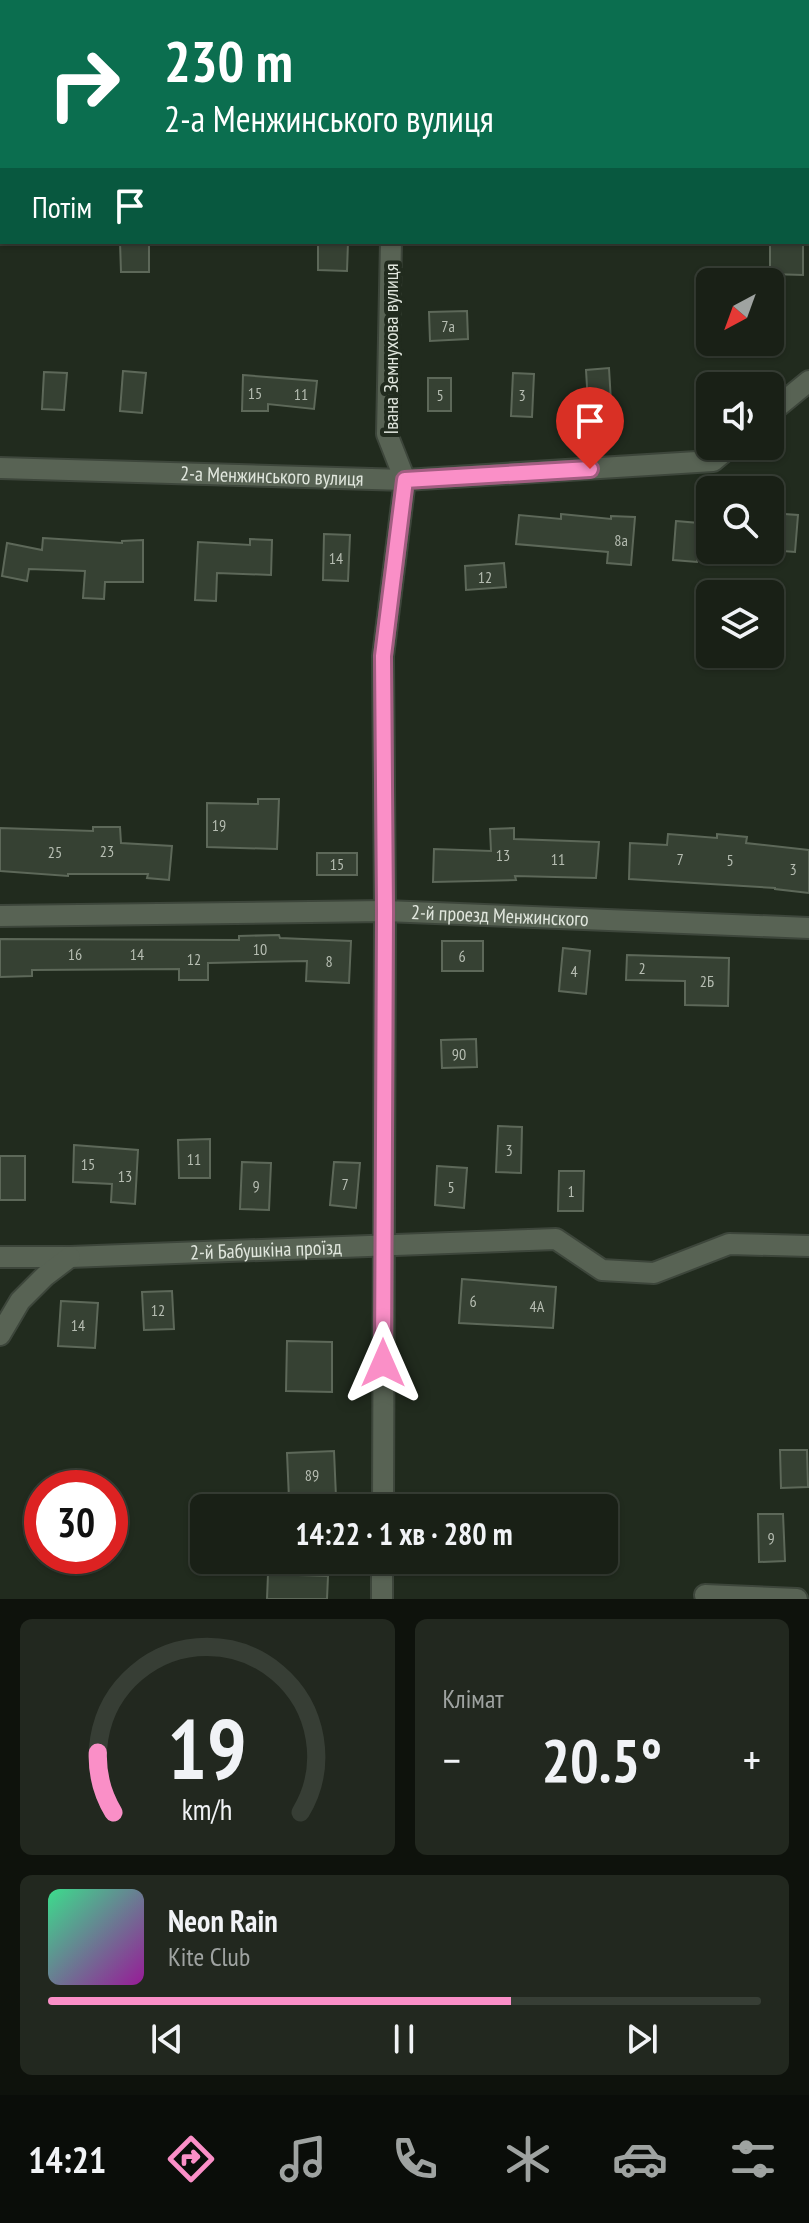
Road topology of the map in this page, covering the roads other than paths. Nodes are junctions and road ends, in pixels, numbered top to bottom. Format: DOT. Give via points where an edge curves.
graph roads {
  1 [pos="391,244"];
  2 [pos="809,381"];
  3 [pos="784,402"];
  4 [pos="714,460"];
  5 [pos="0,468"];
  6 [pos="405,480"];
  7 [pos="385,911"];
  8 [pos="0,916"];
  9 [pos="809,928"];
  10 [pos="383,1246"];
  11 [pos="809,1246"];
  12 [pos="0,1257"];
  13 [pos="70,1257"];
  14 [pos="0,1335"];
  15 [pos="383,1494"];
  16 [pos="382,1574"];
  17 [pos="705,1595"];
  18 [pos="382,1599"];
  19 [pos="797,1599"];
  1 -- 6 [label="street, Івана Земнухова вулиця" via="387,434"];
  2 -- 3 [label="street"];
  4 -- 6 [label="street, 2-а Менжинського вулиця"];
  5 -- 6 [label="street, 2-а Менжинського вулиця"];
  6 -- 7 [label="street, Івана Земнухова вулиця" via="383,656"];
  7 -- 8 [label="street, 2-й проезд Менжинского"];
  7 -- 9 [label="street, 2-й проезд Менжинского"];
  7 -- 10 [label="street, Івана Земнухова вулиця"];
  10 -- 11 [label="street, 2-й Бабушкіна проїзд" via="556,1239 602,1270 654,1273 729,1244"];
  10 -- 13 [label="street, 2-й Бабушкіна проїзд"];
  10 -- 15 [label="street, Івана Земнухова вулиця"];
  12 -- 13 [label="street, 2-й Бабушкіна проїзд"];
  13 -- 14 [label="street" via="20,1301"];
  16 -- 18 [label="street"];
  17 -- 19 [label="street"];
}
